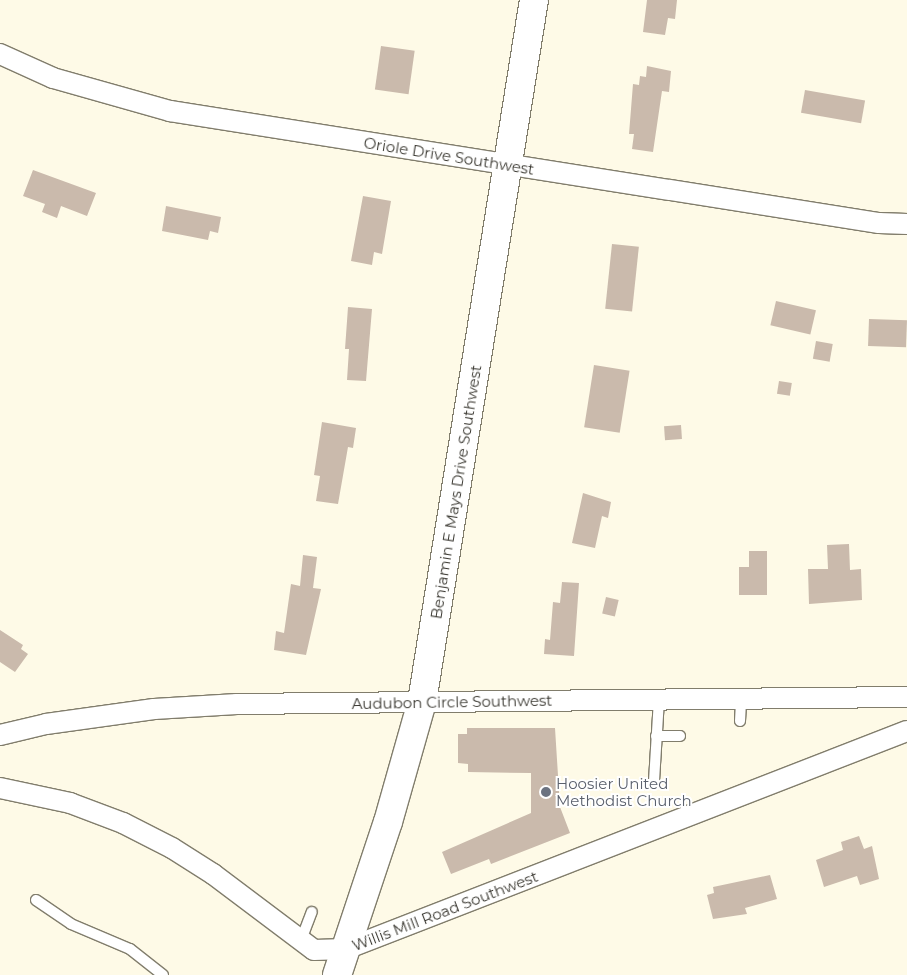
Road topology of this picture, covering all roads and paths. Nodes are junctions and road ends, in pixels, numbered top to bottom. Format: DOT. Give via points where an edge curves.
graph roads {
  1 [pos="534,0"];
  2 [pos="0,54"];
  3 [pos="510,165"];
  4 [pos="907,224"];
  5 [pos="907,697"];
  6 [pos="741,699"];
  7 [pos="658,700"];
  8 [pos="422,702"];
  9 [pos="740,721"];
  10 [pos="907,731"];
  11 [pos="0,735"];
  12 [pos="656,736"];
  13 [pos="680,736"];
  14 [pos="654,781"];
  15 [pos="0,788"];
  16 [pos="36,900"];
  17 [pos="312,912"];
  18 [pos="301,940"];
  19 [pos="346,949"];
  20 [pos="163,975"];
  21 [pos="337,975"];
  1 -- 3 [label="street, Benjamin E Mays Drive Southwest"];
  2 -- 3 [label="street, Oriole Drive Southwest" via="54,78 170,111"];
  3 -- 4 [label="street, Oriole Drive Southwest" via="880,223"];
  3 -- 8 [label="street, Benjamin E Mays Drive Southwest"];
  5 -- 6 [label="street, Audubon Circle Southwest"];
  6 -- 7 [label="street, Audubon Circle Southwest"];
  6 -- 9 [label="lane"];
  7 -- 8 [label="street, Audubon Circle Southwest"];
  7 -- 12 [label="lane"];
  8 -- 11 [label="street, Audubon Circle Southwest" via="237,704 154,709 46,724"];
  8 -- 19 [label="street, Benjamin E Mays Drive Southwest" via="388,822"];
  10 -- 19 [label="street, Willis Mill Road Southwest"];
  12 -- 13 [label="lane"];
  12 -- 14 [label="lane"];
  15 -- 18 [label="street, Willis Mill Road Southwest" via="70,803 123,822 172,848"];
  16 -- 20 [label="lane" via="70,924 130,949"];
  17 -- 18 [label="lane"];
  18 -- 19 [label="street, Willis Mill Road Southwest" via="314,950"];
  19 -- 21 [label="street, Benjamin E Mays Drive Southwest"];
}
